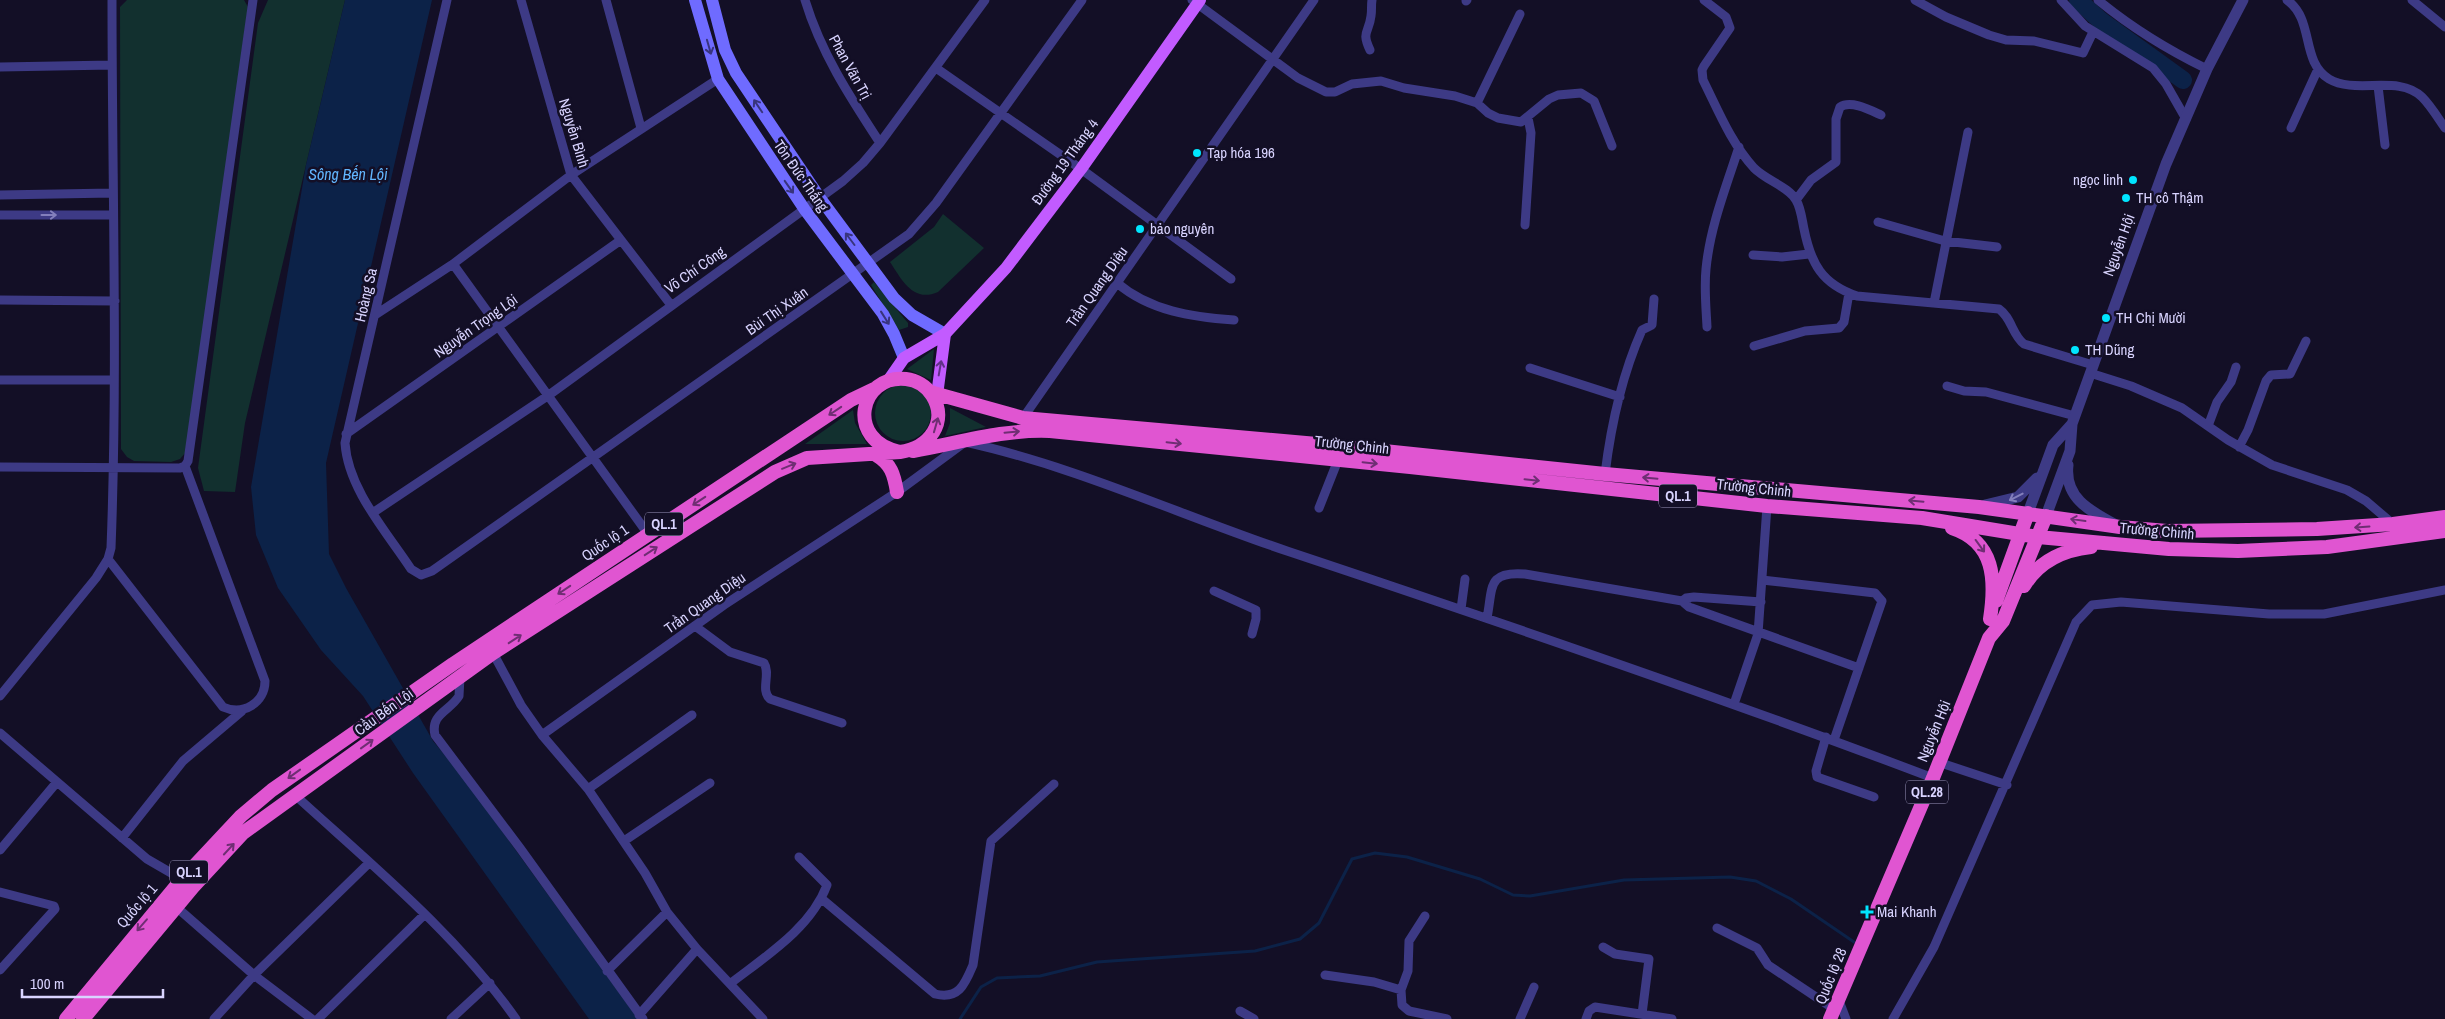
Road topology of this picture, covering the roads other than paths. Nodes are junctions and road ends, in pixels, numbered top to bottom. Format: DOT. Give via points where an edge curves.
graph roads {
  1 [pos="112,0"];
  2 [pos="253,0"];
  3 [pos="447,0"];
  4 [pos="521,0"];
  5 [pos="606,0"];
  6 [pos="695,0"];
  7 [pos="712,0"];
  8 [pos="805,0"];
  9 [pos="985,0"];
  10 [pos="1082,0"];
  11 [pos="1314,0"];
  12 [pos="1372,0"];
  13 [pos="1704,0"];
  14 [pos="1916,0"];
  15 [pos="2061,0"];
  16 [pos="2098,0"];
  17 [pos="2243,0"];
  18 [pos="2287,0"];
  19 [pos="2412,0"];
  20 [pos="1196,1"];
  21 [pos="1520,14"];
  22 [pos="2445,27"];
  23 [pos="2093,32"];
  24 [pos="1370,50"];
  25 [pos="1272,60"];
  26 [pos="112,66"];
  27 [pos="0,67"];
  28 [pos="936,68"];
  29 [pos="2207,69"];
  30 [pos="2318,69"];
  31 [pos="718,79"];
  32 [pos="2378,86"];
  33 [pos="1477,103"];
  34 [pos="1001,115"];
  35 [pos="1881,115"];
  36 [pos="1528,118"];
  37 [pos="2186,118"];
  38 [pos="641,128"];
  39 [pos="2291,128"];
  40 [pos="2445,128"];
  41 [pos="1968,132"];
  42 [pos="880,142"];
  43 [pos="2385,145"];
  44 [pos="1612,146"];
  45 [pos="1739,147"];
  46 [pos="1081,169"];
  47 [pos="571,176"];
  48 [pos="112,193"];
  49 [pos="0,194"];
  50 [pos="820,198"];
  51 [pos="1796,200"];
  52 [pos="804,210"];
  53 [pos="0,215"];
  54 [pos="112,215"];
  55 [pos="1878,222"];
  56 [pos="1525,225"];
  57 [pos="1156,226"];
  58 [pos="621,240"];
  59 [pos="1945,241"];
  60 [pos="1996,247"];
  61 [pos="1809,254"];
  62 [pos="1753,255"];
  63 [pos="453,264"];
  64 [pos="869,264"];
  65 [pos="852,274"];
  66 [pos="1230,279"];
  67 [pos="1117,283"];
  68 [pos="1849,293"];
  69 [pos="1654,298"];
  70 [pos="0,300"];
  71 [pos="114,300"];
  72 [pos="1934,303"];
  73 [pos="671,305"];
  74 [pos="376,314"];
  75 [pos="1234,320"];
  76 [pos="499,327"];
  77 [pos="1707,327"];
  78 [pos="945,334"];
  79 [pos="2306,341"];
  80 [pos="1754,346"];
  81 [pos="904,358"];
  82 [pos="2236,367"];
  83 [pos="1530,368"];
  84 [pos="2091,369"];
  85 [pos="0,380"];
  86 [pos="114,380"];
  87 [pos="883,384"];
  88 [pos="1947,386"];
  89 [pos="549,395"];
  90 [pos="934,396"];
  91 [pos="1620,397"];
  92 [pos="1023,418"];
  93 [pos="2074,420"];
  94 [pos="2208,426"];
  95 [pos="346,434"];
  96 [pos="965,442"];
  97 [pos="2239,447"];
  98 [pos="906,451"];
  99 [pos="2070,451"];
  100 [pos="876,455"];
  101 [pos="593,458"];
  102 [pos="1338,460"];
  103 [pos="114,466"];
  104 [pos="185,466"];
  105 [pos="0,467"];
  106 [pos="2043,471"];
  107 [pos="1605,474"];
  108 [pos="897,492"];
  109 [pos="1767,506"];
  110 [pos="1978,507"];
  111 [pos="1319,508"];
  112 [pos="374,512"];
  113 [pos="2028,513"];
  114 [pos="2046,516"];
  115 [pos="2445,517"];
  116 [pos="1922,518"];
  117 [pos="2393,524"];
  118 [pos="2120,526"];
  119 [pos="2445,531"];
  120 [pos="648,534"];
  121 [pos="2020,534"];
  122 [pos="2038,537"];
  123 [pos="2120,544"];
  124 [pos="108,559"];
  125 [pos="421,575"];
  126 [pos="1465,579"];
  127 [pos="1762,580"];
  128 [pos="2445,590"];
  129 [pos="1214,591"];
  130 [pos="1682,601"];
  131 [pos="1760,602"];
  132 [pos="1461,609"];
  133 [pos="1488,618"];
  134 [pos="1996,620"];
  135 [pos="695,626"];
  136 [pos="1252,634"];
  137 [pos="1758,634"];
  138 [pos="492,654"];
  139 [pos="453,664"];
  140 [pos="1859,668"];
  141 [pos="460,677"];
  142 [pos="0,696"];
  143 [pos="1734,704"];
  144 [pos="242,711"];
  145 [pos="692,715"];
  146 [pos="842,723"];
  147 [pos="0,733"];
  148 [pos="542,735"];
  149 [pos="1830,738"];
  150 [pos="333,745"];
  151 [pos="1938,762"];
  152 [pos="327,773"];
  153 [pos="1933,778"];
  154 [pos="57,782"];
  155 [pos="710,783"];
  156 [pos="1054,784"];
  157 [pos="2007,785"];
  158 [pos="588,789"];
  159 [pos="296,796"];
  160 [pos="1874,797"];
  161 [pos="122,838"];
  162 [pos="624,841"];
  163 [pos="0,850"];
  164 [pos="799,856"];
  165 [pos="369,863"];
  166 [pos="188,883"];
  167 [pos="0,892"];
  168 [pos="822,899"];
  169 [pos="171,902"];
  170 [pos="667,912"];
  171 [pos="424,915"];
  172 [pos="1425,916"];
  173 [pos="1717,928"];
  174 [pos="1861,944"];
  175 [pos="1603,947"];
  176 [pos="697,949"];
  177 [pos="0,970"];
  178 [pos="608,971"];
  179 [pos="254,974"];
  180 [pos="1325,975"];
  181 [pos="490,982"];
  182 [pos="731,983"];
  183 [pos="1534,987"];
  184 [pos="1401,990"];
  185 [pos="1834,1009"];
  186 [pos="1240,1011"];
  187 [pos="1642,1014"];
  188 [pos="641,1017"];
  189 [pos="66,1019"];
  190 [pos="84,1019"];
  191 [pos="214,1019"];
  192 [pos="312,1019"];
  193 [pos="318,1019"];
  194 [pos="451,1019"];
  195 [pos="516,1019"];
  196 [pos="763,1019"];
  197 [pos="1254,1019"];
  198 [pos="1447,1019"];
  199 [pos="1520,1019"];
  200 [pos="1586,1019"];
  201 [pos="1672,1019"];
  202 [pos="1846,1019"];
  203 [pos="1893,1019"];
  1 -- 26 [label="street"];
  2 -- 104 [label="street" via="190,455"];
  3 -- 74 [label="street, Hoàng Sa"];
  4 -- 47 [label="street, Nguyễn Bình"];
  5 -- 38 [label="street"];
  6 -- 31 [label="main road, Tôn Đức Thắng, one-way"];
  50 -- 7 [label="main road, Tôn Đức Thắng, one-way" via="736,73 725,50"];
  8 -- 42 [label="street, Phan Văn Trị" via="820,42"];
  9 -- 28 [label="street, Võ Chí Công"];
  10 -- 34 [label="street, Bùi Thị Xuân"];
  11 -- 25 [label="street, Trần Quang Diệu"];
  12 -- 24 [label="street" via="1365,39"];
  13 -- 45 [label="street" via="1730,23 1728,33 1704,66 1702,74"];
  14 -- 23 [label="street" via="1946,17 2006,40 2034,41 2083,53"];
  15 -- 23 [label="street"];
  16 -- 29 [label="street" via="2172,53"];
  17 -- 29 [label="street, Nguyễn Hội / QL.28"];
  18 -- 30 [label="street" via="2300,13 2312,59"];
  19 -- 22 [label="street"];
  20 -- 25 [label="street"];
  20 -- 46 [label="main road, Đường 19 Tháng 4"];
  21 -- 33 [label="street"];
  23 -- 37 [label="street" via="2152,68 2166,84"];
  25 -- 33 [label="street" via="1298,78 1330,93 1352,84 1381,81 1404,88 1442,92"];
  25 -- 57 [label="street, Trần Quang Diệu"];
  26 -- 27 [label="street"];
  26 -- 48 [label="street"];
  28 -- 34 [label="street"];
  28 -- 42 [label="street, Võ Chí Công"];
  29 -- 37 [label="street, Nguyễn Hội / QL.28"];
  30 -- 32 [label="street" via="2330,79 2346,85"];
  30 -- 39 [label="street"];
  31 -- 38 [label="street"];
  31 -- 52 [label="main road, Tôn Đức Thắng, one-way"];
  32 -- 40 [label="street" via="2414,91"];
  32 -- 43 [label="street"];
  33 -- 36 [label="street" via="1488,113 1505,120 1521,122"];
  34 -- 46 [label="street"];
  34 -- 64 [label="street, Bùi Thị Xuân" via="918,224"];
  35 -- 51 [label="street" via="1862,107 1845,104 1840,107 1836,119 1836,162 1811,180"];
  36 -- 44 [label="street" via="1548,99 1581,93 1594,101"];
  36 -- 56 [label="street" via="1531,133"];
  37 -- 84 [label="street, Nguyễn Hội / QL.28"];
  38 -- 47 [label="street"];
  41 -- 59 [label="street"];
  42 -- 50 [label="street, Võ Chí Công" via="863,163"];
  45 -- 51 [label="street" via="1761,175 1786,189"];
  45 -- 77 [label="street" via="1708,251"];
  46 -- 57 [label="street"];
  46 -- 78 [label="main road, Đường 19 Tháng 4" via="1006,268"];
  47 -- 58 [label="street, Nguyễn Bình"];
  47 -- 63 [label="street"];
  48 -- 49 [label="street"];
  48 -- 54 [label="street"];
  50 -- 52 [label="street, Võ Chí Công"];
  64 -- 50 [label="main road, Tôn Đức Thắng, one-way"];
  51 -- 61 [label="street"];
  52 -- 65 [label="main road, Tôn Đức Thắng"];
  52 -- 73 [label="street, Võ Chí Công"];
  53 -- 54 [label="street, one-way"];
  54 -- 71 [label="street"];
  55 -- 59 [label="street"];
  57 -- 66 [label="street"];
  57 -- 67 [label="street, Trần Quang Diệu"];
  58 -- 73 [label="street, Nguyễn Bình"];
  58 -- 76 [label="street, Nguyễn Trọng Lội"];
  59 -- 60 [label="street"];
  59 -- 72 [label="street"];
  61 -- 62 [label="street" via="1782,257"];
  61 -- 68 [label="street" via="1830,282"];
  63 -- 74 [label="street"];
  63 -- 76 [label="street"];
  64 -- 65 [label="street, Bùi Thị Xuân"];
  64 -- 78 [label="main road, Tôn Đức Thắng" via="894,298 912,315"];
  65 -- 81 [label="main road, Tôn Đức Thắng, one-way" via="883,314"];
  65 -- 101 [label="street, Bùi Thị Xuân"];
  67 -- 75 [label="street" via="1159,308 1202,318"];
  67 -- 92 [label="street, Trần Quang Diệu"];
  68 -- 72 [label="street"];
  68 -- 80 [label="street" via="1844,322 1839,328 1804,330"];
  69 -- 91 [label="street" via="1652,325 1644,328 1639,336"];
  70 -- 71 [label="street"];
  71 -- 86 [label="street"];
  72 -- 84 [label="street" via="1999,309 2008,315 2018,340 2024,344"];
  73 -- 89 [label="street, Võ Chí Công"];
  74 -- 95 [label="street, Hoàng Sa"];
  76 -- 89 [label="street"];
  76 -- 95 [label="street, Nguyễn Trọng Lội"];
  78 -- 81 [label="main road, Đường 19 Tháng 4"];
  90 -- 78 [label="main road, one-way"];
  79 -- 97 [label="street" via="2290,374 2271,375 2266,381"];
  81 -- 87 [label="main road, Đường 19 Tháng 4"];
  82 -- 94 [label="street" via="2232,382 2217,402"];
  83 -- 91 [label="street"];
  84 -- 93 [label="street, Nguyễn Hội / QL.28"];
  84 -- 94 [label="street" via="2182,408"];
  85 -- 86 [label="street"];
  86 -- 103 [label="street"];
  87 -- 90 [label="highway, QL.1" via="899,378 911,380 922,384"];
  87 -- 98 [label="highway" via="869,397 864,409 864,422 877,443 888,450"];
  87 -- 120 [label="highway, Quốc lộ 1 / QL.1, one-way" via="851,400"];
  88 -- 93 [label="street" via="1981,391"];
  89 -- 101 [label="street"];
  89 -- 112 [label="street, Võ Chí Công"];
  90 -- 92 [label="highway, Trường Chinh / QL.1"];
  98 -- 90 [label="highway, one-way" via="924,445 935,431 938,414"];
  91 -- 107 [label="street"];
  92 -- 107 [label="highway, Trường Chinh / QL.1"];
  93 -- 99 [label="street, Nguyễn Hội / QL.28"];
  93 -- 106 [label="street, Nguyễn Hội / QL.28" via="2052,445"];
  94 -- 97 [label="street"];
  95 -- 112 [label="street, Hoàng Sa" via="351,476"];
  96 -- 98 [label="highway, Trường Chinh / QL.1"];
  96 -- 102 [label="highway, Trường Chinh / QL.1, one-way" via="1000,433 1050,431"];
  96 -- 108 [label="street, Trần Quang Diệu"];
  96 -- 132 [label="street" via="1017,454 1244,536"];
  97 -- 117 [label="street" via="2272,465 2347,490"];
  98 -- 100 [label="highway, Quốc lộ 1 / QL.1"];
  99 -- 114 [label="street, Nguyễn Hội / QL.28"];
  99 -- 118 [label="street" via="2068,478 2073,493 2088,510"];
  100 -- 108 [label="highway" via="887,462"];
  138 -- 100 [label="highway, Quốc lộ 1 / QL.1, one-way" via="775,472 808,458"];
  101 -- 120 [label="street"];
  101 -- 125 [label="street, Bùi Thị Xuân" via="432,571"];
  102 -- 109 [label="highway, Trường Chinh / QL.1, one-way"];
  102 -- 111 [label="street"];
  103 -- 104 [label="street"];
  103 -- 105 [label="street"];
  103 -- 124 [label="street"];
  104 -- 144 [label="street" via="265,681 261,699"];
  106 -- 110 [label="street, one-way" via="2018,497"];
  106 -- 113 [label="street, Nguyễn Hội / QL.28"];
  110 -- 107 [label="highway, Trường Chinh / QL.1, one-way"];
  108 -- 135 [label="street, Trần Quang Diệu"];
  109 -- 116 [label="highway, Trường Chinh / QL.1"];
  109 -- 127 [label="street"];
  110 -- 113 [label="highway, Trường Chinh / QL.1"];
  112 -- 125 [label="street, Hoàng Sa" via="412,569"];
  113 -- 114 [label="highway, Trường Chinh / QL.1"];
  113 -- 121 [label="highway, Nguyễn Hội / QL.28"];
  118 -- 114 [label="highway, Trường Chinh / QL.1, one-way"];
  114 -- 122 [label="highway, Nguyễn Hội / QL.28"];
  115 -- 117 [label="highway, Trường Chinh / QL.1"];
  116 -- 121 [label="highway, Trường Chinh / QL.1"];
  116 -- 134 [label="highway, one-way" via="1962,531 1983,548 1989,560"];
  117 -- 118 [label="highway, Trường Chinh / QL.1, one-way" via="2229,531 2167,531"];
  119 -- 123 [label="highway, Trường Chinh / QL.1" via="2374,542 2284,549 2202,551"];
  120 -- 139 [label="highway, Quốc lộ 1 / QL.1, one-way"];
  121 -- 122 [label="highway, Trường Chinh / QL.1"];
  121 -- 134 [label="highway, Nguyễn Hội / QL.28"];
  122 -- 123 [label="highway, Trường Chinh / QL.1"];
  122 -- 134 [label="highway, Nguyễn Hội / QL.28"];
  123 -- 134 [label="highway" via="2080,548 2051,558 2030,575"];
  124 -- 142 [label="street"];
  124 -- 144 [label="street" via="223,707"];
  126 -- 132 [label="street"];
  127 -- 131 [label="street"];
  127 -- 140 [label="street" via="1880,596 1882,606"];
  128 -- 157 [label="street" via="2324,614 2269,614 2121,602 2092,605 2076,622"];
  129 -- 136 [label="street" via="1256,610"];
  130 -- 131 [label="street" via="1694,597"];
  130 -- 133 [label="street" via="1506,573 1494,584"];
  130 -- 137 [label="street" via="1689,608"];
  131 -- 137 [label="street"];
  132 -- 133 [label="street"];
  133 -- 143 [label="street"];
  134 -- 151 [label="highway, Nguyễn Hội / QL.28"];
  135 -- 146 [label="street" via="730,652 764,663 767,670 765,692 770,699"];
  135 -- 148 [label="street, Trần Quang Diệu"];
  137 -- 140 [label="street"];
  137 -- 143 [label="street"];
  138 -- 141 [label="highway, Quốc lộ 1 / QL.1"];
  138 -- 148 [label="street"];
  139 -- 150 [label="highway, Cầu Bến Lội / QL.1"];
  140 -- 149 [label="street"];
  152 -- 141 [label="highway, Cầu Bến Lội / QL.1, one-way"];
  141 -- 178 [label="street" via="459,696 437,718 435,735"];
  143 -- 149 [label="street"];
  144 -- 161 [label="street" via="183,761"];
  145 -- 158 [label="street"];
  147 -- 154 [label="street"];
  148 -- 158 [label="street"];
  149 -- 153 [label="street"];
  149 -- 160 [label="street" via="1816,771 1817,777"];
  150 -- 166 [label="highway, Quốc lộ 1 / QL.1, one-way" via="241,816"];
  151 -- 153 [label="highway, Nguyễn Hội / QL.28"];
  151 -- 157 [label="street"];
  152 -- 159 [label="highway, Quốc lộ 1 / QL.1"];
  153 -- 174 [label="highway, Nguyễn Hội / QL.28"];
  154 -- 161 [label="street"];
  154 -- 163 [label="street"];
  155 -- 162 [label="street"];
  156 -- 168 [label="street" via="991,841 973,965 957,992 946,997 935,994"];
  157 -- 203 [label="street" via="1934,947"];
  158 -- 162 [label="street"];
  159 -- 165 [label="street"];
  166 -- 159 [label="highway, Quốc lộ 1 / QL.1, one-way" via="243,834"];
  161 -- 166 [label="street" via="147,859"];
  162 -- 170 [label="street"];
  164 -- 168 [label="street" via="827,885"];
  165 -- 171 [label="street"];
  165 -- 179 [label="street"];
  166 -- 169 [label="highway, Quốc lộ 1 / QL.1"];
  167 -- 177 [label="street" via="54,906 55,909"];
  168 -- 182 [label="street" via="796,930"];
  169 -- 179 [label="street"];
  169 -- 189 [label="highway, Quốc lộ 1 / QL.1, one-way"];
  169 -- 190 [label="highway, Quốc lộ 1 / QL.1"];
  170 -- 176 [label="street"];
  170 -- 178 [label="street"];
  171 -- 181 [label="street"];
  171 -- 193 [label="street"];
  172 -- 184 [label="street" via="1409,941 1408,971"];
  173 -- 185 [label="street" via="1757,948 1768,965"];
  174 -- 185 [label="highway, Quốc lộ 28 / QL.28"];
  175 -- 187 [label="street" via="1615,954 1649,959"];
  176 -- 182 [label="street"];
  176 -- 188 [label="street"];
  178 -- 188 [label="street"];
  179 -- 191 [label="street"];
  179 -- 192 [label="street"];
  180 -- 184 [label="street" via="1374,982"];
  181 -- 194 [label="street"];
  181 -- 195 [label="street"];
  182 -- 196 [label="street"];
  183 -- 199 [label="street"];
  184 -- 198 [label="street" via="1405,1009"];
  185 -- 202 [label="street"];
  186 -- 197 [label="street"];
  187 -- 200 [label="street" via="1595,1008 1588,1011"];
  187 -- 201 [label="street"];
}
